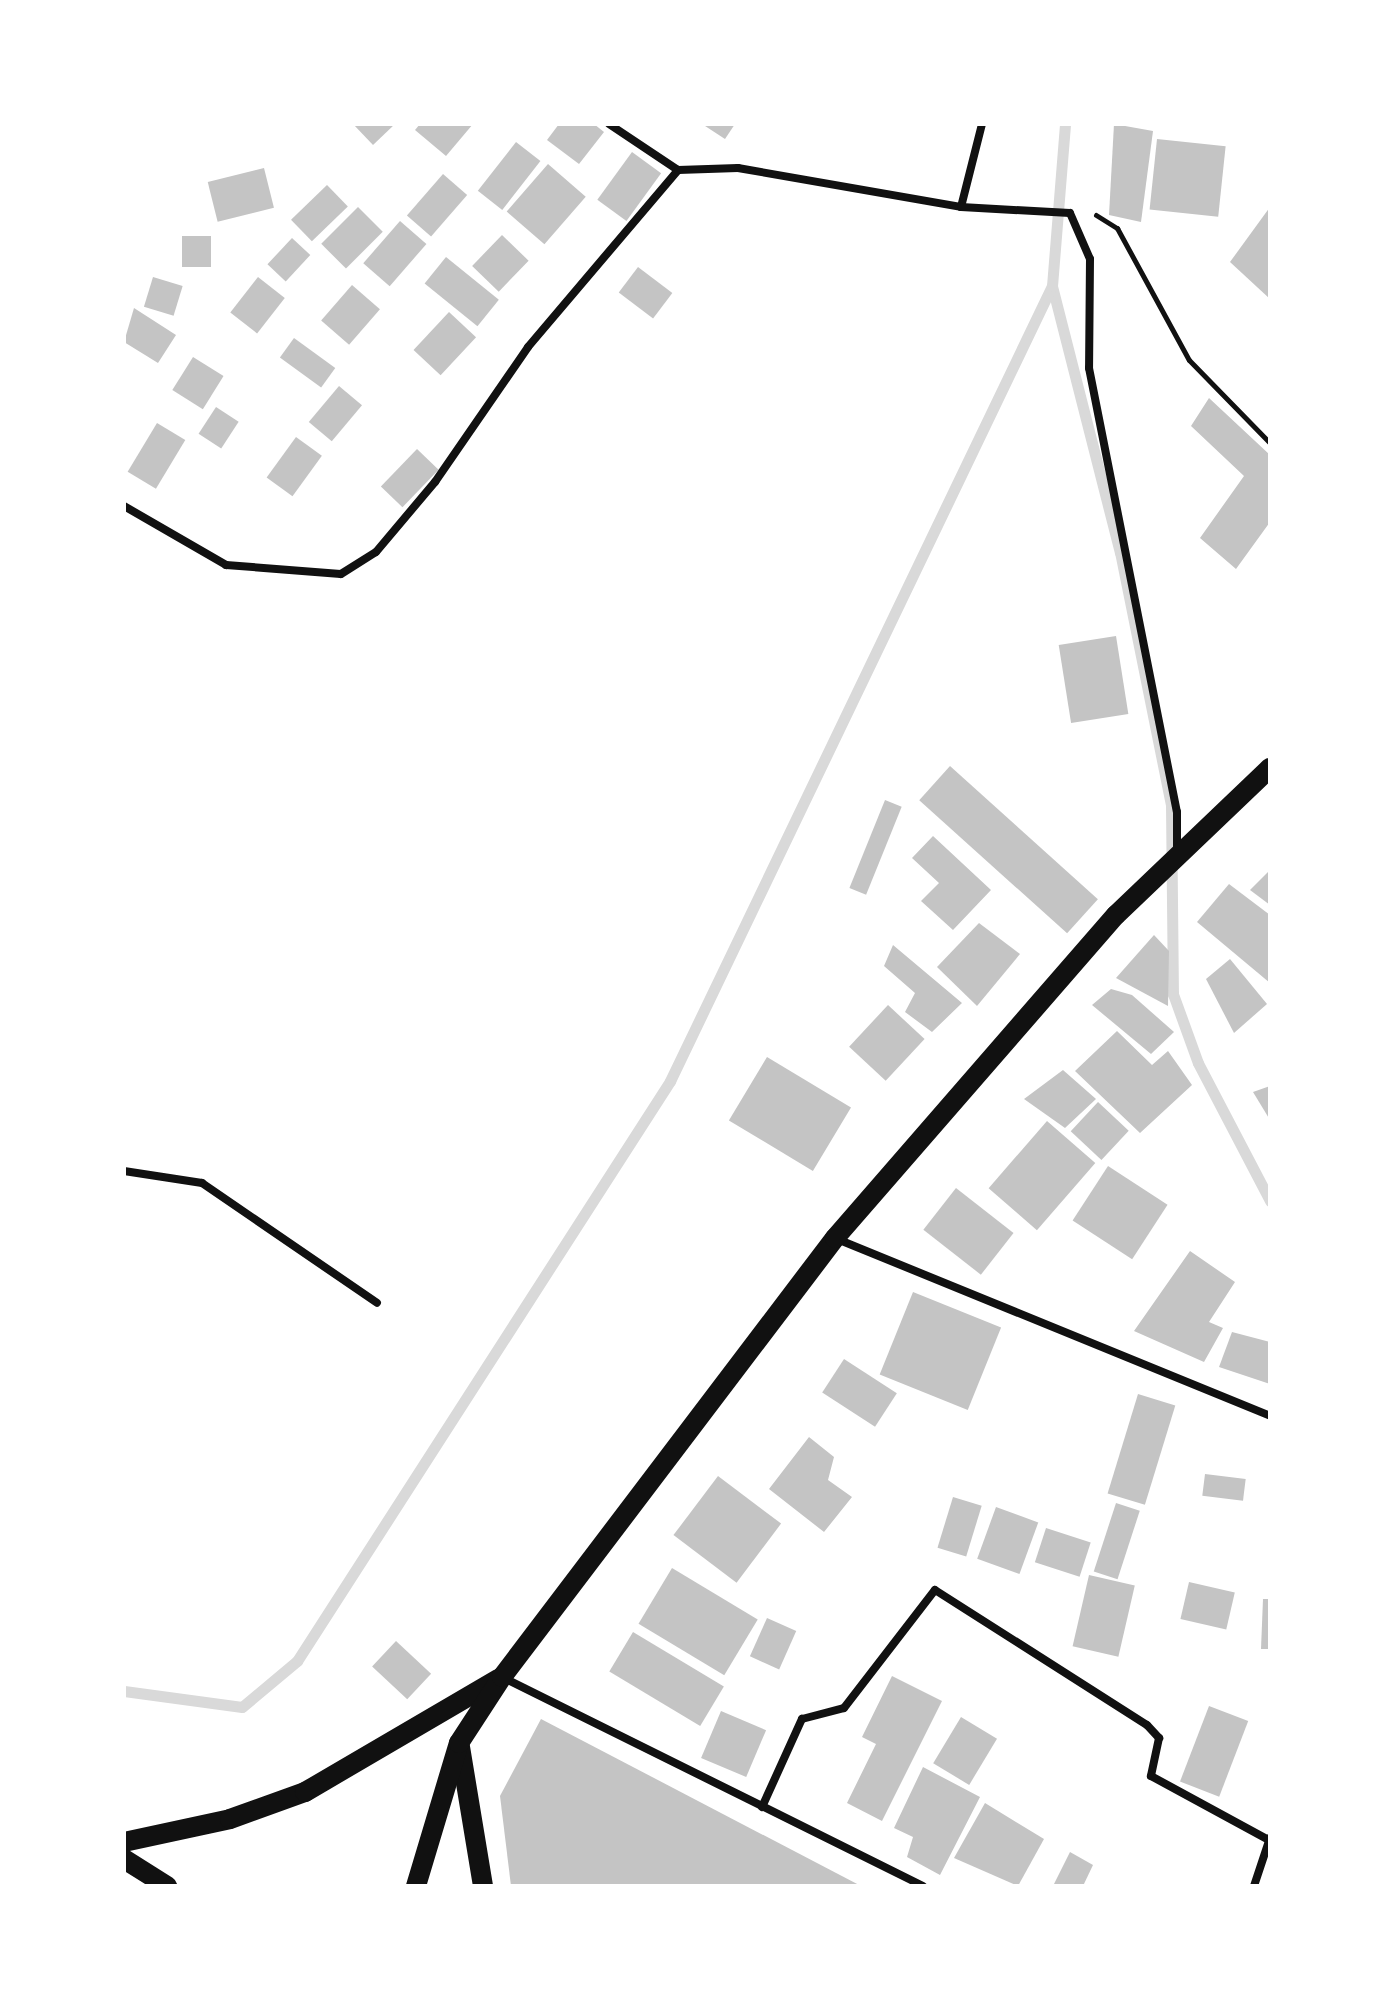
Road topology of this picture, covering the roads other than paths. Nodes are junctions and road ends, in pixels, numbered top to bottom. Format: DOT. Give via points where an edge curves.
graph roads {
  1 [pos="609,124"];
  2 [pos="982,124"];
  3 [pos="678,170"];
  4 [pos="961,207"];
  5 [pos="124,506"];
  6 [pos="1270,768"];
  7 [pos="1175,858"];
  8 [pos="124,1171"];
  9 [pos="835,1238"];
  10 [pos="377,1303"];
  11 [pos="1270,1416"];
  12 [pos="502,1677"];
  13 [pos="459,1743"];
  14 [pos="762,1807"];
  15 [pos="1270,1839"];
  16 [pos="124,1842"];
  17 [pos="130,1863"];
  18 [pos="905,1876"];
  19 [pos="147,1886"];
  20 [pos="167,1886"];
  21 [pos="416,1886"];
  22 [pos="483,1886"];
  23 [pos="899,1886"];
  24 [pos="923,1886"];
  25 [pos="1254,1886"];
  1 -- 3 [label="street"];
  2 -- 4 [label="street"];
  3 -- 4 [label="street" via="738,168"];
  3 -- 5 [label="street" via="528,347 435,482 376,552 341,574 226,565"];
  4 -- 7 [label="street" via="1070,213 1090,259 1089,368 1177,812"];
  6 -- 7 [label="main road"];
  7 -- 9 [label="main road" via="1116,915"];
  8 -- 10 [label="street" via="202,1183"];
  9 -- 11 [label="street"];
  9 -- 12 [label="main road"];
  12 -- 13 [label="main road"];
  12 -- 14 [label="street"];
  12 -- 16 [label="main road" via="305,1792 230,1819"];
  13 -- 21 [label="main road"];
  13 -- 22 [label="main road"];
  14 -- 15 [label="street" via="802,1719 844,1708 935,1590 1147,1725 1159,1738 1151,1776"];
  14 -- 18 [label="street"];
  15 -- 25 [label="street"];
  17 -- 19 [label="main road"];
  17 -- 20 [label="main road"];
  18 -- 23 [label="street"];
  18 -- 24 [label="street"];
}
